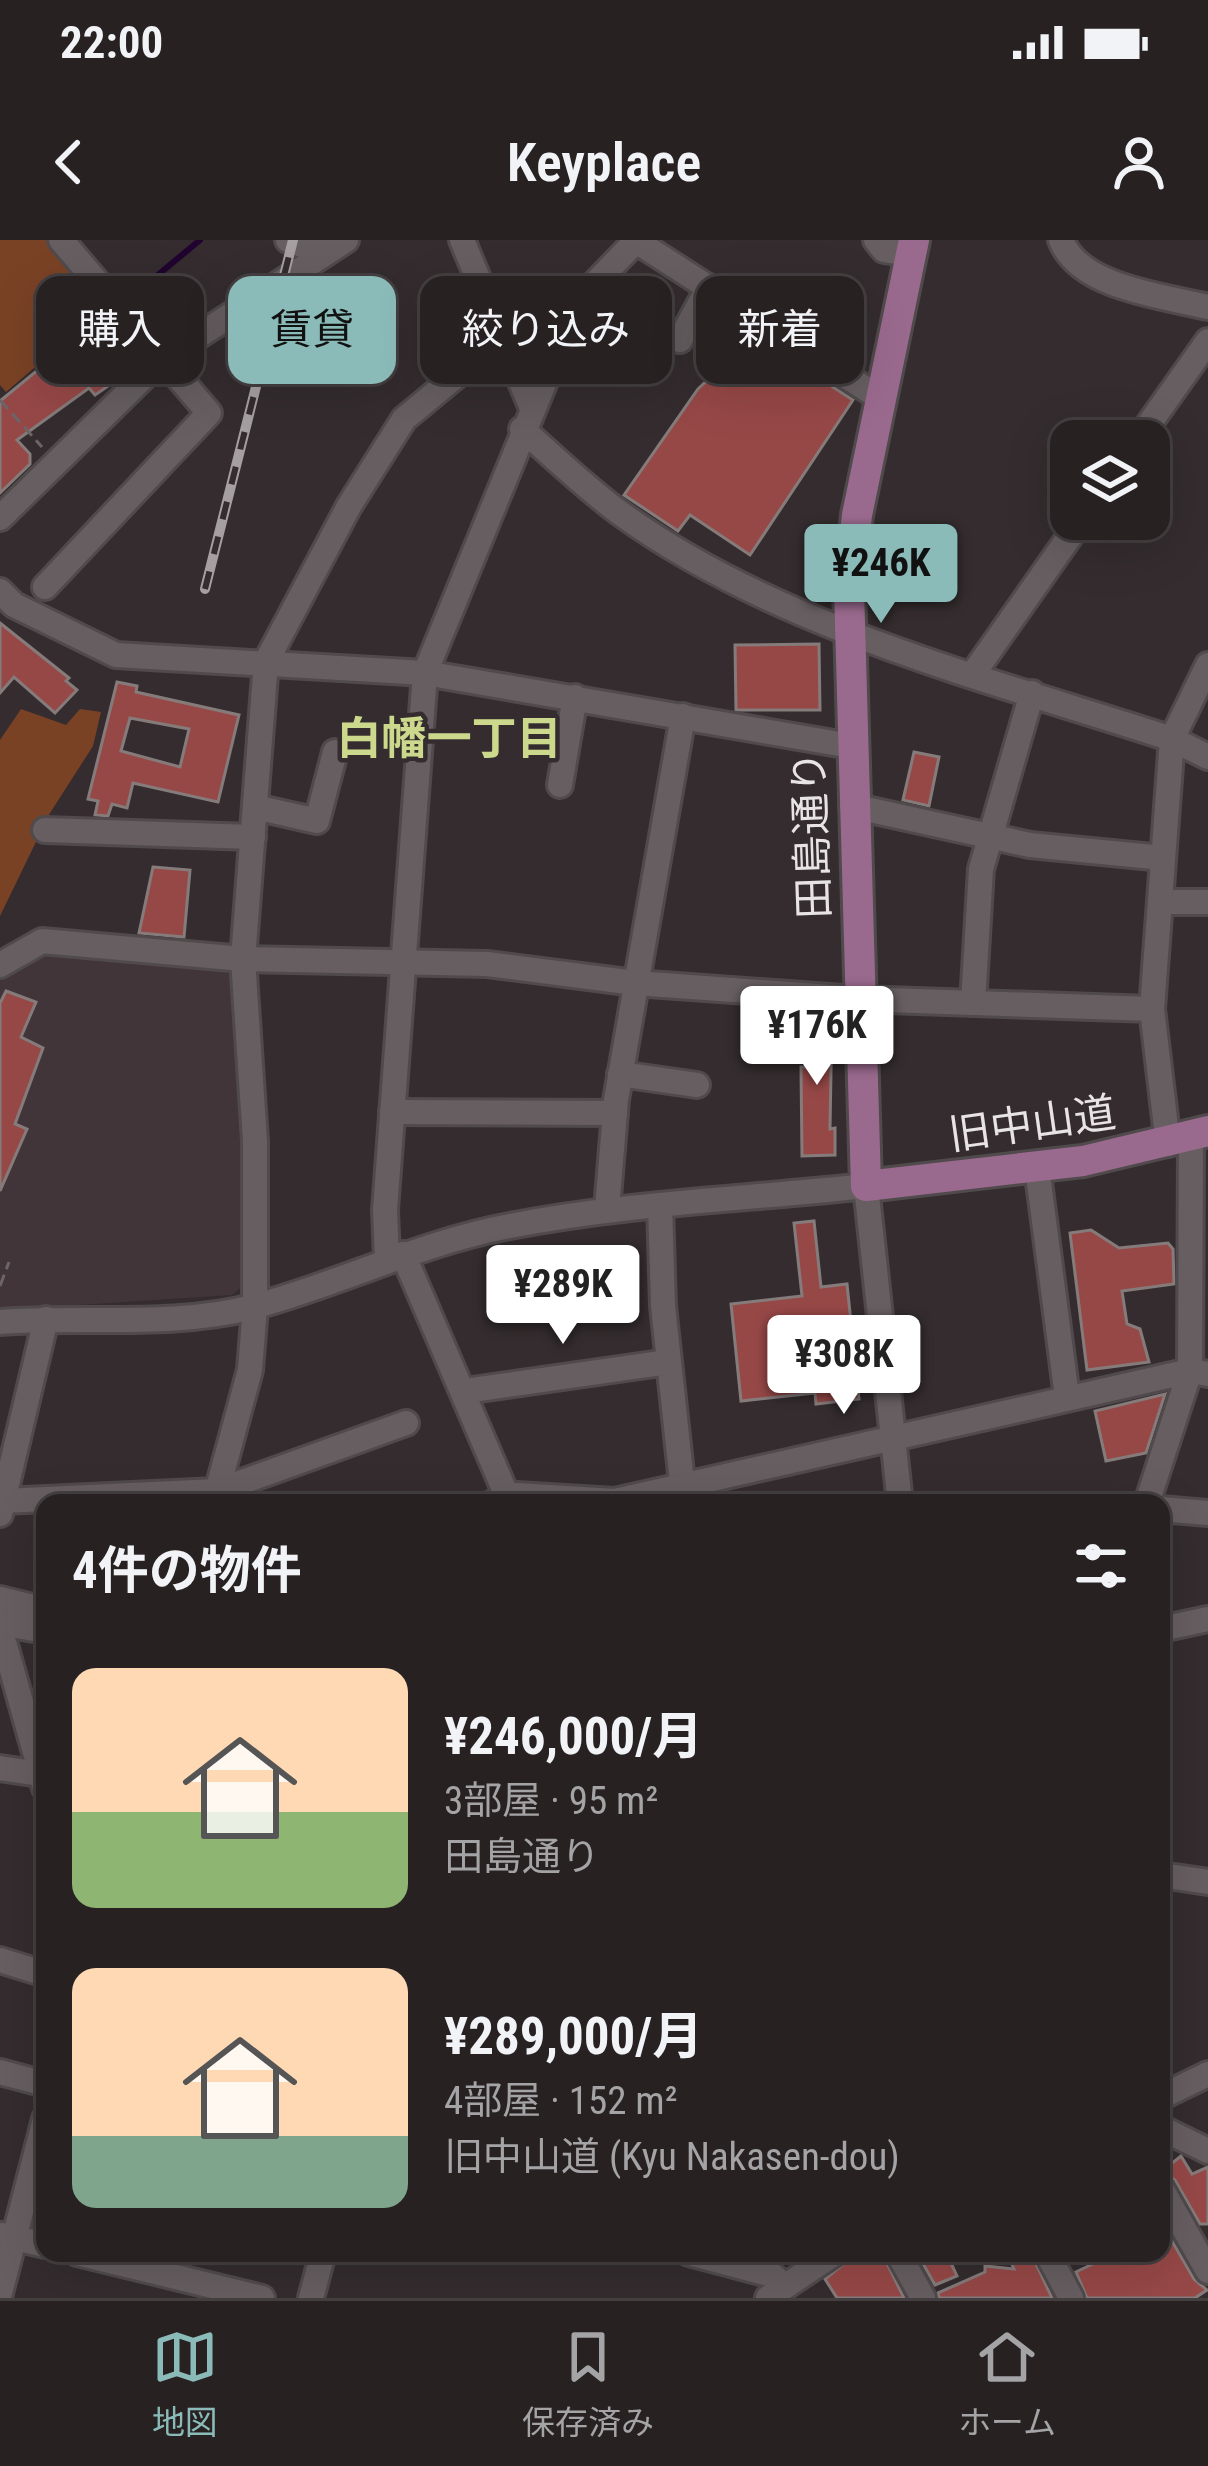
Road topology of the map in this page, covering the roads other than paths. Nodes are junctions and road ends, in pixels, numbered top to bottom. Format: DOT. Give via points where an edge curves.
graph roads {
  1 [pos="61,240"];
  2 [pos="288,240"];
  3 [pos="462,240"];
  4 [pos="876,240"];
  5 [pos="1060,240"];
  6 [pos="336,246"];
  7 [pos="913,247"];
  8 [pos="90,276"];
  9 [pos="477,276"];
  10 [pos="696,279"];
  11 [pos="1208,307"];
  12 [pos="696,311"];
  13 [pos="204,332"];
  14 [pos="680,340"];
  15 [pos="1208,341"];
  16 [pos="137,384"];
  17 [pos="182,384"];
  18 [pos="446,384"];
  19 [pos="516,384"];
  20 [pos="858,384"];
  21 [pos="880,398"];
  22 [pos="526,418"];
  23 [pos="1152,420"];
  24 [pos="0,518"];
  25 [pos="1067,540"];
  26 [pos="45,587"];
  27 [pos="0,591"];
  28 [pos="848,634"];
  29 [pos="266,662"];
  30 [pos="1208,664"];
  31 [pos="425,674"];
  32 [pos="973,674"];
  33 [pos="1032,693"];
  34 [pos="575,698"];
  35 [pos="683,716"];
  36 [pos="1172,740"];
  37 [pos="850,746"];
  38 [pos="335,752"];
  39 [pos="1208,758"];
  40 [pos="560,785"];
  41 [pos="852,806"];
  42 [pos="255,807"];
  43 [pos="45,830"];
  44 [pos="989,836"];
  45 [pos="253,837"];
  46 [pos="1163,858"];
  47 [pos="1160,902"];
  48 [pos="1208,902"];
  49 [pos="243,958"];
  50 [pos="0,964"];
  51 [pos="403,964"];
  52 [pos="635,983"];
  53 [pos="858,999"];
  54 [pos="973,1003"];
  55 [pos="1152,1009"];
  56 [pos="620,1074"];
  57 [pos="698,1085"];
  58 [pos="392,1112"];
  59 [pos="615,1113"];
  60 [pos="1189,1137"];
  61 [pos="1037,1167"];
  62 [pos="866,1186"];
  63 [pos="659,1205"];
  64 [pos="608,1209"];
  65 [pos="395,1257"];
  66 [pos="255,1306"];
  67 [pos="46,1319"];
  68 [pos="0,1322"];
  69 [pos="668,1362"];
  70 [pos="1199,1373"];
  71 [pos="465,1391"];
  72 [pos="1067,1397"];
  73 [pos="406,1423"];
  74 [pos="892,1437"];
  75 [pos="216,1494"];
  76 [pos="223,1494"];
  77 [pos="498,1494"];
  78 [pos="683,1494"];
  79 [pos="687,1494"];
  80 [pos="899,1494"];
  81 [pos="1151,1494"];
  82 [pos="36,1505"];
  83 [pos="2,1507"];
  84 [pos="1170,1510"];
  85 [pos="1208,1513"];
  86 [pos="0,1599"];
  87 [pos="36,1608"];
  88 [pos="1208,1619"];
  89 [pos="0,1623"];
  90 [pos="1170,1627"];
  91 [pos="36,1629"];
  92 [pos="0,1644"];
  93 [pos="36,1756"];
  94 [pos="0,1768"];
  95 [pos="36,1779"];
  96 [pos="1170,1876"];
  97 [pos="1208,1882"];
  98 [pos="0,1960"];
  99 [pos="36,1972"];
  100 [pos="0,2072"];
  101 [pos="1208,2074"];
  102 [pos="36,2082"];
  103 [pos="1170,2093"];
  104 [pos="1170,2132"];
  105 [pos="36,2147"];
  106 [pos="1208,2151"];
  107 [pos="1170,2204"];
  108 [pos="7,2236"];
  109 [pos="113,2262"];
  110 [pos="321,2262"];
  111 [pos="723,2262"];
  112 [pos="821,2262"];
  113 [pos="903,2262"];
  114 [pos="1052,2262"];
  115 [pos="1208,2271"];
  116 [pos="790,2282"];
  117 [pos="0,2293"];
  118 [pos="262,2298"];
  119 [pos="311,2298"];
  120 [pos="923,2298"];
  121 [pos="1071,2298"];
  1 -- 8 [label="street"];
  2 -- 6 [label="street"];
  3 -- 9 [label="street"];
  4 -- 7 [label="street" via="884,250"];
  5 -- 11 [label="street" via="1086,271"];
  6 -- 13 [label="street"];
  7 -- 21 [label="main road, 田島通り"];
  10 -- 22 [label="street" via="636,241 578,301"];
  12 -- 14 [label="street"];
  15 -- 23 [label="street"];
  16 -- 24 [label="street"];
  17 -- 26 [label="street" via="209,413"];
  18 -- 29 [label="street" via="404,419"];
  19 -- 22 [label="street"];
  20 -- 21 [label="street"];
  21 -- 28 [label="main road, 田島通り" via="857,515"];
  22 -- 28 [label="street" via="620,513"];
  22 -- 31 [label="street"];
  25 -- 32 [label="street"];
  27 -- 29 [label="street" via="116,655"];
  28 -- 32 [label="street"];
  28 -- 37 [label="main road, 田島通り"];
  29 -- 31 [label="street"];
  29 -- 42 [label="street"];
  30 -- 36 [label="street"];
  31 -- 34 [label="street"];
  31 -- 51 [label="street"];
  32 -- 33 [label="street"];
  33 -- 36 [label="street"];
  33 -- 44 [label="street"];
  34 -- 35 [label="street"];
  34 -- 40 [label="street"];
  35 -- 37 [label="street"];
  35 -- 52 [label="street"];
  36 -- 39 [label="street"];
  36 -- 46 [label="street"];
  37 -- 41 [label="main road, 田島通り"];
  38 -- 42 [label="street" via="317,821"];
  41 -- 44 [label="street"];
  41 -- 53 [label="main road, 田島通り"];
  42 -- 45 [label="street"];
  43 -- 45 [label="street"];
  44 -- 46 [label="street"];
  44 -- 54 [label="street"];
  45 -- 49 [label="street"];
  46 -- 47 [label="street"];
  47 -- 48 [label="street"];
  47 -- 55 [label="street"];
  49 -- 50 [label="street" via="42,941"];
  49 -- 51 [label="street"];
  49 -- 66 [label="street"];
  51 -- 52 [label="street" via="487,964"];
  51 -- 58 [label="street"];
  52 -- 53 [label="street"];
  52 -- 56 [label="street"];
  53 -- 54 [label="street"];
  53 -- 62 [label="main road, 田島通り"];
  54 -- 55 [label="street"];
  55 -- 60 [label="street"];
  56 -- 57 [label="street"];
  56 -- 59 [label="street"];
  58 -- 59 [label="street"];
  58 -- 65 [label="street"];
  59 -- 64 [label="street"];
  60 -- 61 [label="main road, 旧中山道"];
  60 -- 70 [label="street"];
  61 -- 62 [label="main road, 旧中山道"];
  61 -- 72 [label="street"];
  62 -- 63 [label="street"];
  62 -- 74 [label="street, 田島通り"];
  63 -- 64 [label="street"];
  63 -- 69 [label="street"];
  64 -- 65 [label="street" via="504,1226"];
  65 -- 66 [label="street"];
  65 -- 71 [label="street"];
  66 -- 67 [label="street" via="187,1318"];
  66 -- 75 [label="street" via="250,1370"];
  67 -- 68 [label="street"];
  67 -- 83 [label="street"];
  69 -- 71 [label="street"];
  69 -- 78 [label="street"];
  70 -- 72 [label="street"];
  70 -- 81 [label="street"];
  71 -- 77 [label="street"];
  72 -- 74 [label="street"];
  73 -- 76 [label="street"];
  74 -- 79 [label="street"];
  74 -- 80 [label="street, 田島通り"];
  82 -- 83 [label="street"];
  84 -- 85 [label="street"];
  86 -- 87 [label="street"];
  88 -- 90 [label="street"];
  89 -- 91 [label="street"];
  92 -- 93 [label="street"];
  94 -- 95 [label="street"];
  96 -- 97 [label="street"];
  98 -- 99 [label="street"];
  100 -- 102 [label="street"];
  101 -- 103 [label="street"];
  104 -- 106 [label="street"];
  105 -- 108 [label="street"];
  107 -- 115 [label="street"];
  108 -- 117 [label="street"];
  109 -- 118 [label="street"];
  110 -- 119 [label="street"];
  111 -- 116 [label="street"];
  112 -- 116 [label="street"];
  113 -- 120 [label="street"];
  114 -- 121 [label="street"];
}
